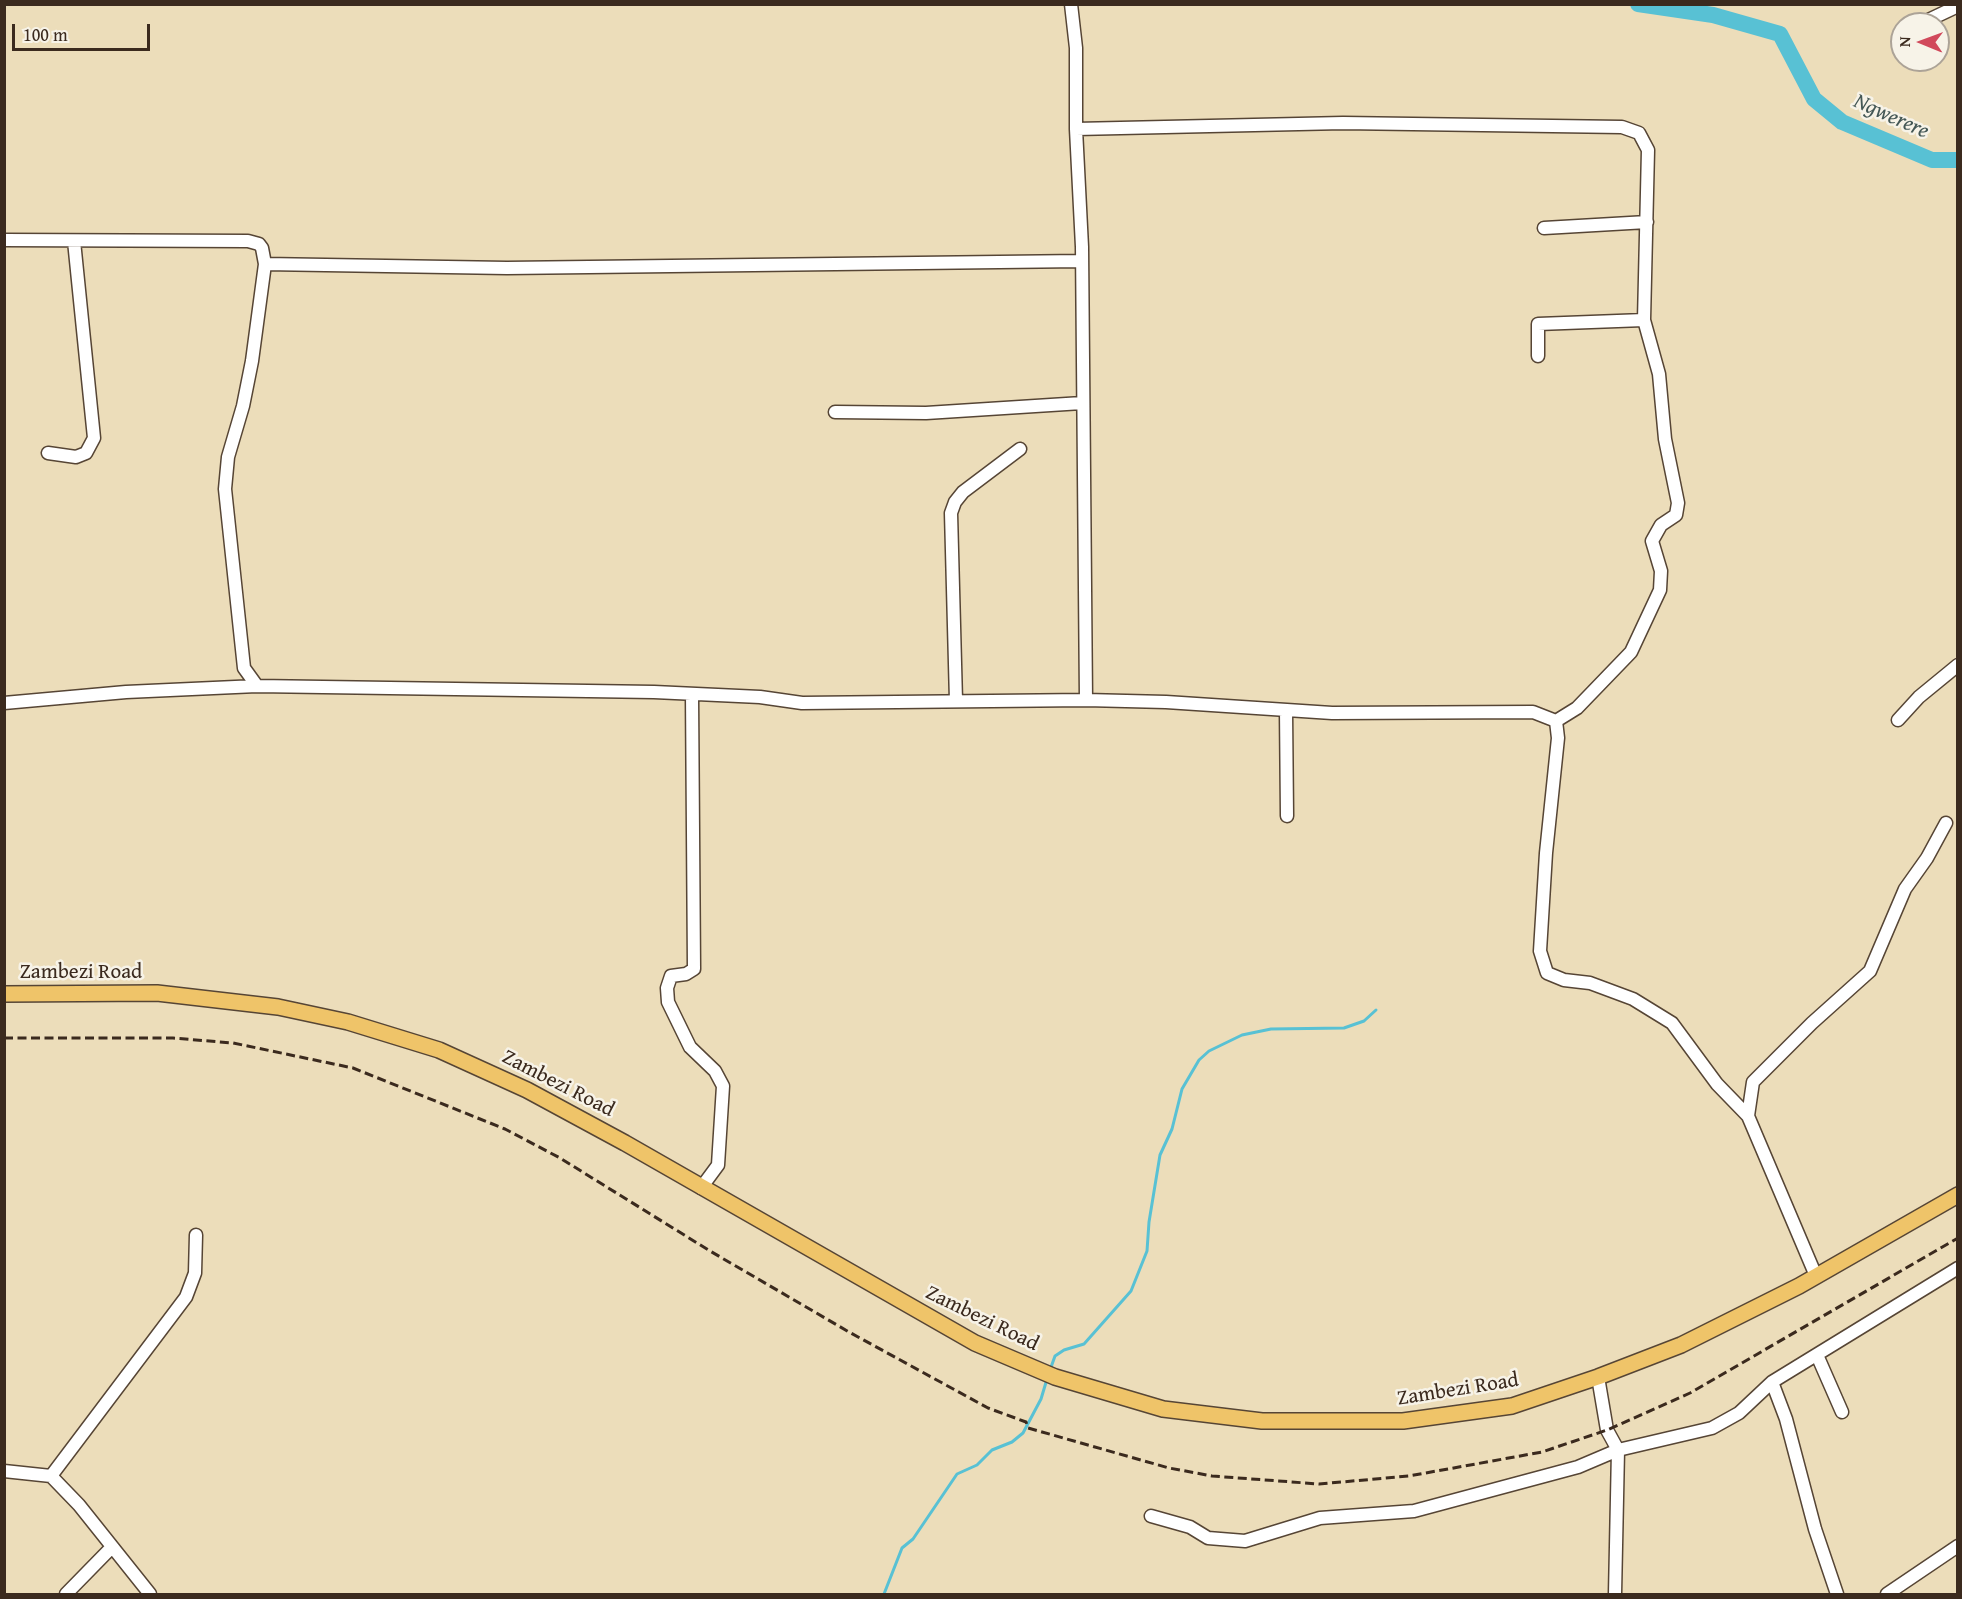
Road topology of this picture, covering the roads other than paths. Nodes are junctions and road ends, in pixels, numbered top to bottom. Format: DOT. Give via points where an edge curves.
graph roads {
  1 [pos="1071,4"];
  2 [pos="1076,129"];
  3 [pos="1647,222"];
  4 [pos="1544,228"];
  5 [pos="4,240"];
  6 [pos="74,241"];
  7 [pos="1081,261"];
  8 [pos="265,264"];
  9 [pos="1644,320"];
  10 [pos="1538,356"];
  11 [pos="1082,403"];
  12 [pos="835,412"];
  13 [pos="1020,448"];
  14 [pos="48,453"];
  15 [pos="1958,665"];
  16 [pos="257,686"];
  17 [pos="692,695"];
  18 [pos="1086,700"];
  19 [pos="956,702"];
  20 [pos="4,703"];
  21 [pos="1286,711"];
  22 [pos="1898,720"];
  23 [pos="1556,721"];
  24 [pos="1287,816"];
  25 [pos="1946,823"];
  26 [pos="4,994"];
  27 [pos="1748,1116"];
  28 [pos="701,1188"];
  29 [pos="1958,1195"];
  30 [pos="196,1235"];
  31 [pos="1958,1268"];
  32 [pos="1816,1276"];
  33 [pos="1817,1355"];
  34 [pos="1598,1377"];
  35 [pos="1773,1382"];
  36 [pos="1842,1412"];
  37 [pos="1618,1450"];
  38 [pos="4,1471"];
  39 [pos="51,1476"];
  40 [pos="1151,1516"];
  41 [pos="1958,1546"];
  42 [pos="112,1547"];
  43 [pos="66,1594"];
  44 [pos="150,1594"];
  45 [pos="1615,1594"];
  46 [pos="1837,1594"];
  47 [pos="1887,1594"];
  1 -- 2 [label="street" via="1076,48"];
  2 -- 3 [label="street" via="1343,123 1622,127 1639,133 1648,150"];
  2 -- 7 [label="street"];
  3 -- 4 [label="street"];
  3 -- 9 [label="street"];
  5 -- 6 [label="street"];
  6 -- 8 [label="street" via="254,241 262,248"];
  6 -- 14 [label="street" via="94,438 86,453 76,457"];
  7 -- 8 [label="street" via="507,268"];
  7 -- 11 [label="street"];
  8 -- 16 [label="street" via="252,361 228,457 225,489 244,668"];
  9 -- 10 [label="street" via="1538,324"];
  9 -- 23 [label="street" via="1659,374 1665,439 1678,503 1676,515 1661,525 1652,541 1661,571 1660,590 1631,652 1577,708"];
  11 -- 12 [label="street" via="926,413"];
  11 -- 18 [label="street"];
  13 -- 19 [label="street" via="963,492 951,513"];
  15 -- 22 [label="street"];
  16 -- 17 [label="street"];
  16 -- 20 [label="street"];
  17 -- 19 [label="street" via="813,703"];
  17 -- 28 [label="street" via="694,969 671,976 667,988 668,1002 690,1047 715,1071 723,1086 718,1165"];
  18 -- 19 [label="street"];
  18 -- 21 [label="street"];
  21 -- 23 [label="street" via="1509,711 1533,712"];
  21 -- 24 [label="street"];
  23 -- 27 [label="street" via="1558,738 1540,951 1547,973 1634,999 1672,1023 1717,1084"];
  25 -- 27 [label="street" via="1905,889 1870,971 1752,1082"];
  26 -- 28 [label="main road, Zambezi Road" via="157,993 278,1007 348,1022 439,1050 527,1090"];
  27 -- 32 [label="street"];
  28 -- 34 [label="main road, Zambezi Road" via="975,1343 1052,1376 1162,1409 1262,1421 1403,1421 1512,1406"];
  29 -- 32 [label="main road, Zambezi Road"];
  30 -- 39 [label="street" via="195,1273 186,1297"];
  31 -- 33 [label="street"];
  32 -- 34 [label="main road, Zambezi Road" via="1681,1345"];
  33 -- 35 [label="street"];
  33 -- 36 [label="street"];
  34 -- 37 [label="street" via="1607,1430"];
  35 -- 37 [label="street" via="1739,1413 1712,1428"];
  35 -- 46 [label="street"];
  37 -- 40 [label="street" via="1578,1467 1414,1511 1320,1518 1245,1541 1208,1538 1190,1527"];
  37 -- 45 [label="street"];
  38 -- 39 [label="street"];
  39 -- 42 [label="street"];
  41 -- 47 [label="street"];
  42 -- 43 [label="street"];
  42 -- 44 [label="street"];
}
